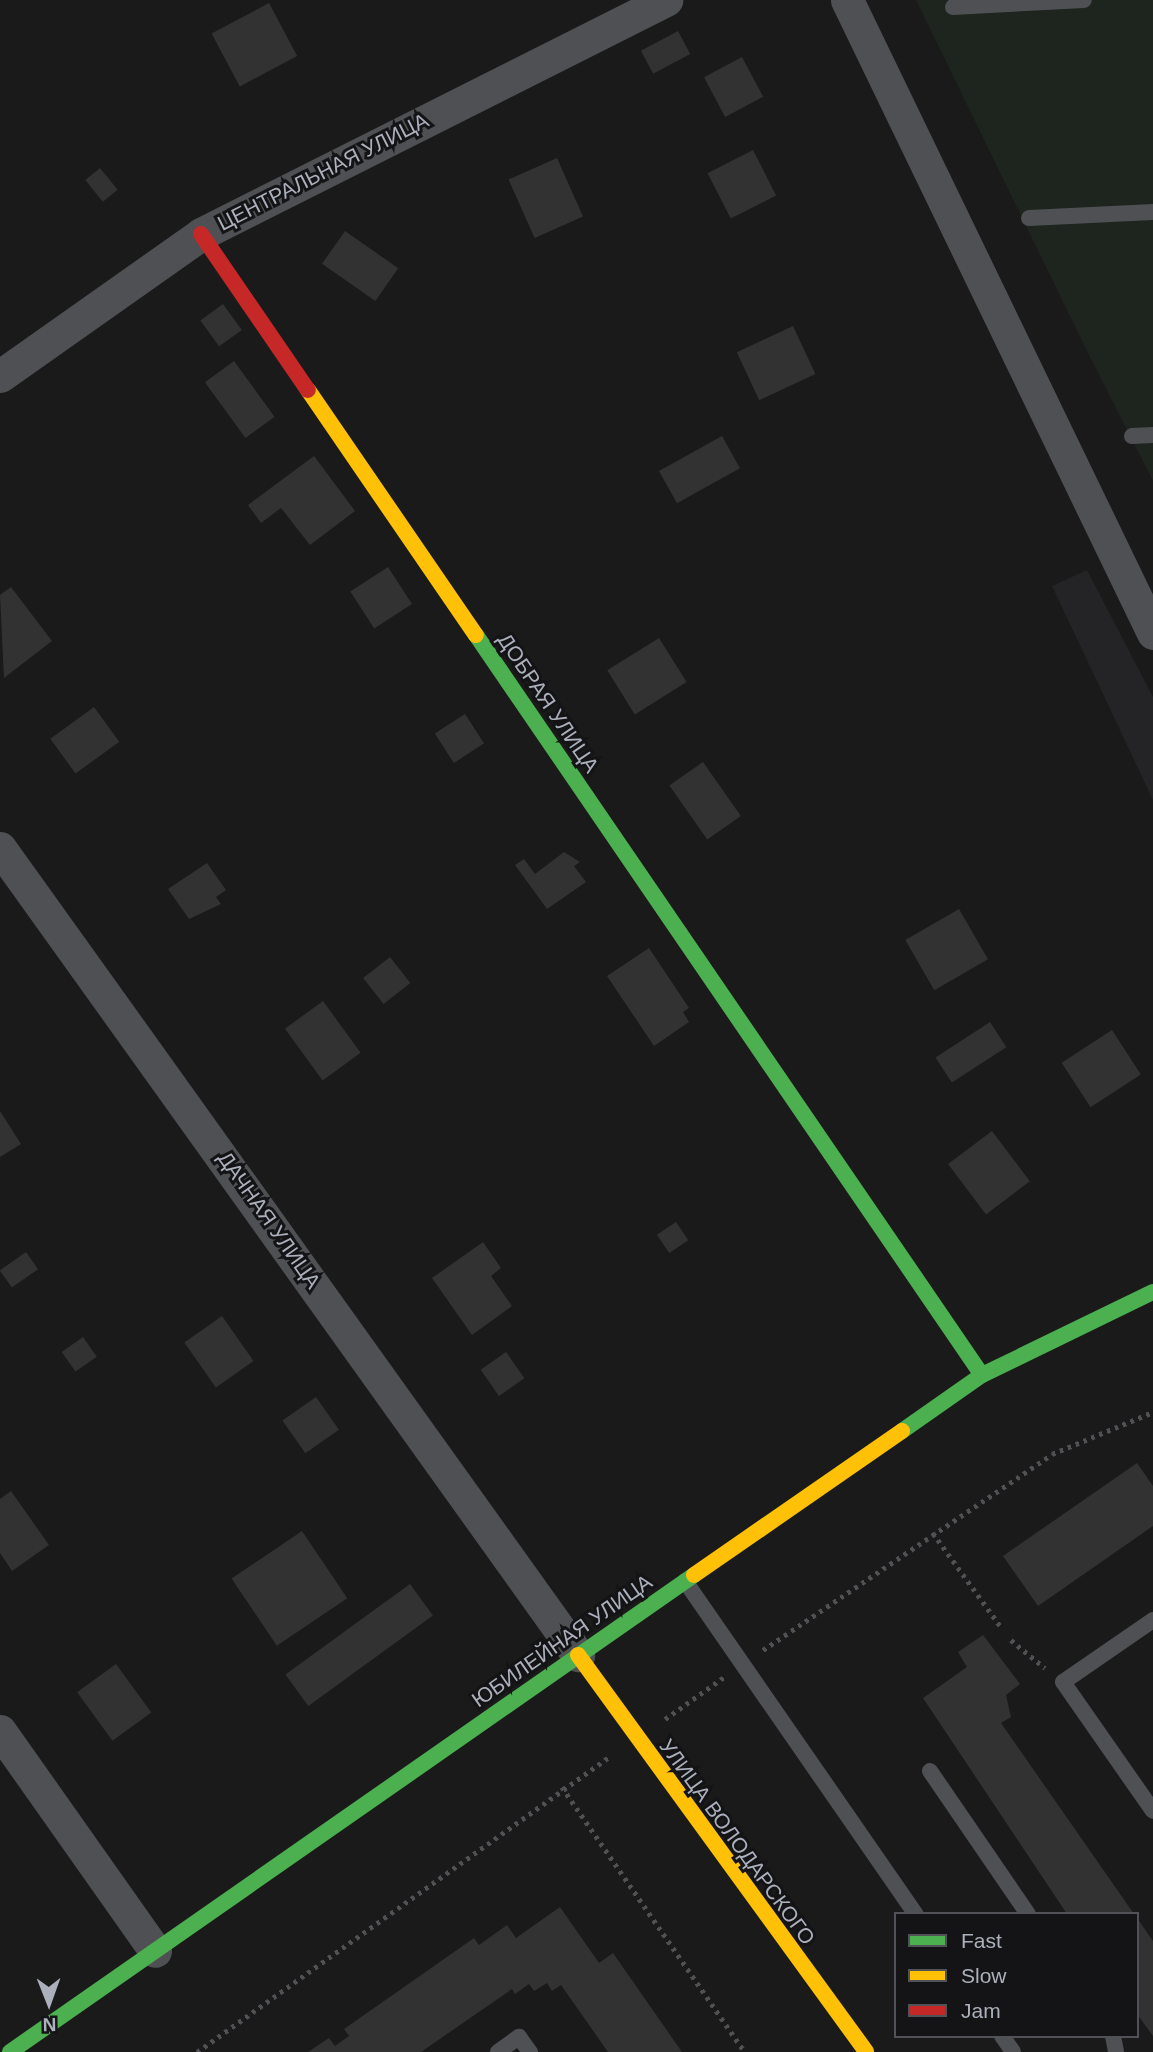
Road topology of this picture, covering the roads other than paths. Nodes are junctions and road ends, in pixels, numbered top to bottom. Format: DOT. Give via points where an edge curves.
graph roads {
  1 [pos="666,0"];
  2 [pos="847,0"];
  3 [pos="1084,0"];
  4 [pos="953,7"];
  5 [pos="1153,212"];
  6 [pos="1030,218"];
  7 [pos="201,234"];
  8 [pos="0,376"];
  9 [pos="1153,435"];
  10 [pos="1132,436"];
  11 [pos="1153,633"];
  12 [pos="0,848"];
  13 [pos="1153,1292"];
  14 [pos="982,1375"];
  15 [pos="685,1581"];
  16 [pos="1153,1620"];
  17 [pos="578,1655"];
  18 [pos="0,1731"];
  19 [pos="930,1771"];
  20 [pos="1153,1811"];
  21 [pos="915,1912"];
  22 [pos="1027,1912"];
  23 [pos="155,1951"];
  24 [pos="9,2052"];
  25 [pos="498,2052"];
  26 [pos="530,2052"];
  27 [pos="866,2052"];
  1 -- 7 [label="street, ЦЕНТРАЛЬНАЯ УЛИЦА"];
  2 -- 11 [label="street"];
  3 -- 4 [label="lane"];
  5 -- 6 [label="lane"];
  7 -- 8 [label="street, ЦЕНТРАЛЬНАЯ УЛИЦА"];
  7 -- 14 [label="street, ДОБРАЯ УЛИЦА"];
  9 -- 10 [label="lane"];
  12 -- 17 [label="street, ДАЧНАЯ УЛИЦА"];
  13 -- 14 [label="street, ЮБИЛЕЙНАЯ УЛИЦА"];
  14 -- 15 [label="street, ЮБИЛЕЙНАЯ УЛИЦА"];
  15 -- 17 [label="street, ЮБИЛЕЙНАЯ УЛИЦА"];
  15 -- 21 [label="lane"];
  16 -- 20 [label="lane" via="1063,1682"];
  17 -- 23 [label="street, ЮБИЛЕЙНАЯ УЛИЦА"];
  17 -- 27 [label="street, УЛИЦА ВОЛОДАРСКОГО"];
  18 -- 23 [label="street"];
  19 -- 22 [label="lane"];
  23 -- 24 [label="street, ЮБИЛЕЙНАЯ УЛИЦА"];
  25 -- 26 [label="lane" via="519,2037"];
}
